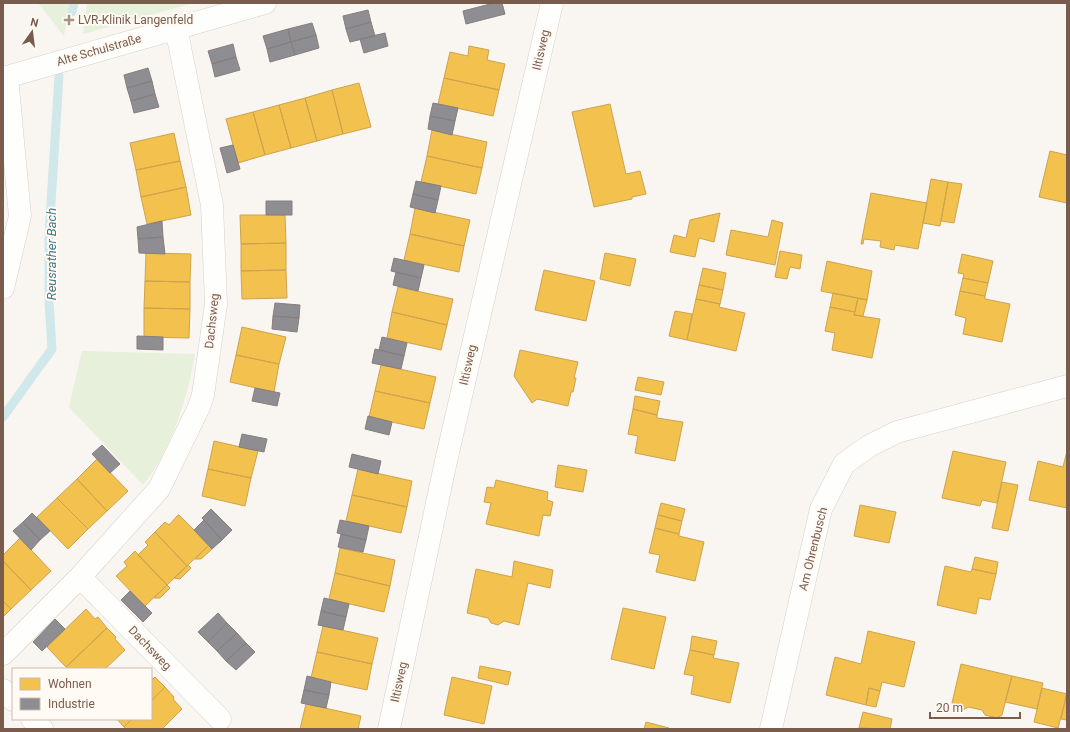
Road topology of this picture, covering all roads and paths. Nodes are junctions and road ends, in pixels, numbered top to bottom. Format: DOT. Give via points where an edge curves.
graph roads {
  1 [pos="265,3"];
  2 [pos="552,3"];
  3 [pos="176,28"];
  4 [pos="5,77"];
  5 [pos="3,288"];
  6 [pos="1067,386"];
  7 [pos="80,577"];
  8 [pos="3,654"];
  9 [pos="3,690"];
  10 [pos="12,699"];
  11 [pos="220,719"];
  12 [pos="33,720"];
  13 [pos="42,729"];
  14 [pos="389,729"];
  15 [pos="771,729"];
  1 -- 3 [label="street, Alte Schulstraße"];
  2 -- 14 [label="street, Iltisweg" via="446,461"];
  3 -- 4 [label="street, Alte Schulstraße"];
  3 -- 7 [label="street, Dachsweg" via="212,206 216,304 203,395 159,489"];
  4 -- 5 [label="street" via="20,216"];
  6 -- 15 [label="street, Am Ohrenbusch" via="897,432 868,446 844,464 821,508"];
  7 -- 8 [label="street, Dachsweg"];
  7 -- 11 [label="street, Dachsweg"];
  9 -- 10 [label="street"];
  12 -- 13 [label="street"];
}
